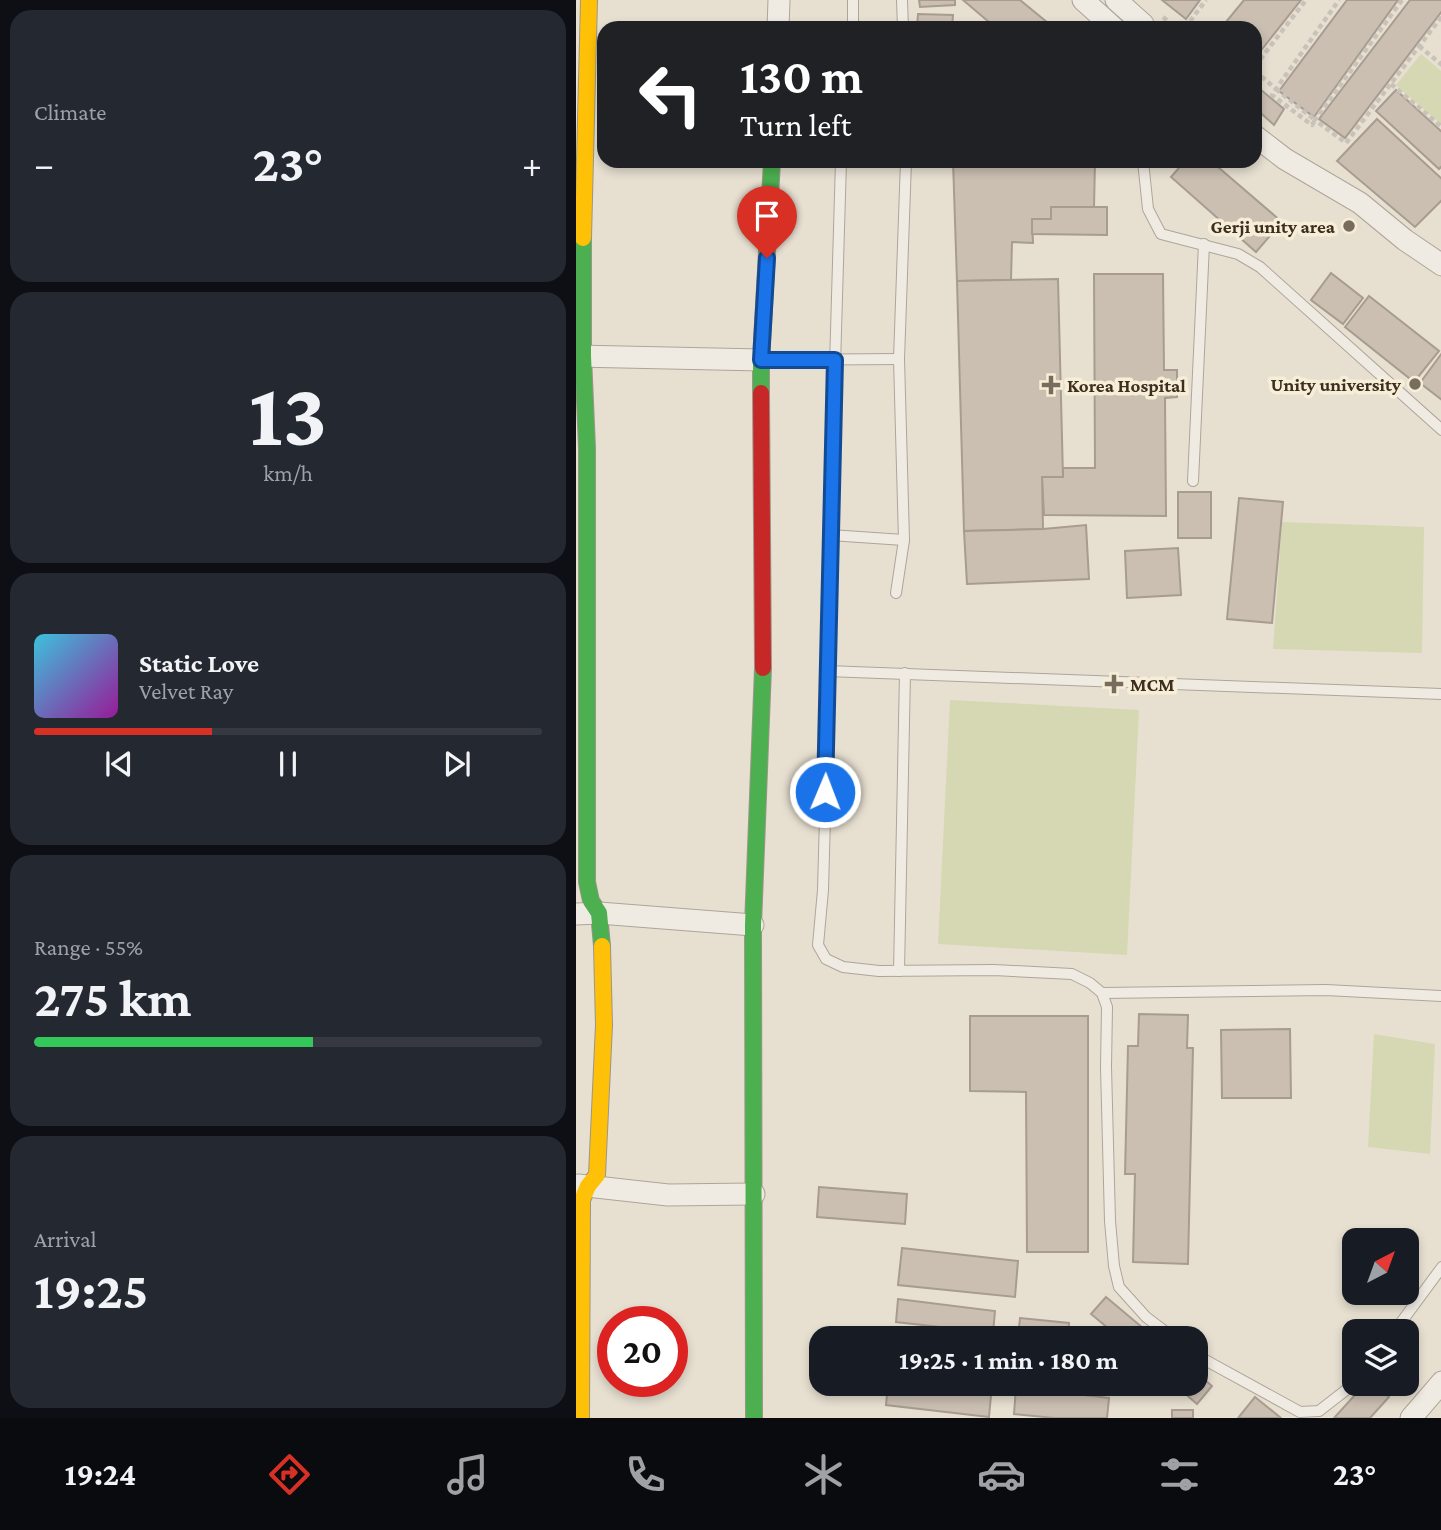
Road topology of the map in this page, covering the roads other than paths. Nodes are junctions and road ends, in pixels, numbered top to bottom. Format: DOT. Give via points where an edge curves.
graph roads {
  1 [pos="589,0"];
  2 [pos="779,0"];
  3 [pos="853,0"];
  4 [pos="902,0"];
  5 [pos="1083,0"];
  6 [pos="1116,0"];
  7 [pos="778,21"];
  8 [pos="853,21"];
  9 [pos="903,21"];
  10 [pos="1106,21"];
  11 [pos="1140,21"];
  12 [pos="1262,141"];
  13 [pos="772,168"];
  14 [pos="841,168"];
  15 [pos="906,168"];
  16 [pos="1144,168"];
  17 [pos="1204,244"];
  18 [pos="1441,265"];
  19 [pos="580,356"];
  20 [pos="899,359"];
  21 [pos="761,360"];
  22 [pos="835,360"];
  23 [pos="1441,430"];
  24 [pos="1193,481"];
  25 [pos="830,535"];
  26 [pos="904,540"];
  27 [pos="896,593"];
  28 [pos="827,671"];
  29 [pos="905,673"];
  30 [pos="1441,694"];
  31 [pos="599,913"];
  32 [pos="576,914"];
  33 [pos="753,925"];
  34 [pos="899,971"];
  35 [pos="1102,993"];
  36 [pos="1441,996"];
  37 [pos="582,1185"];
  38 [pos="754,1194"];
  39 [pos="1441,1267"];
  40 [pos="1403,1319"];
  41 [pos="1158,1326"];
  42 [pos="1208,1362"];
  43 [pos="1440,1387"];
  44 [pos="1342,1393"];
  45 [pos="581,1418"];
  46 [pos="753,1418"];
  47 [pos="1411,1418"];
  1 -- 19 [label="street"];
  2 -- 7 [label="street"];
  3 -- 8 [label="lane"];
  4 -- 9 [label="lane"];
  5 -- 10 [label="street"];
  6 -- 11 [label="street"];
  12 -- 18 [label="street" via="1360,203"];
  13 -- 21 [label="street"];
  14 -- 22 [label="lane"];
  15 -- 20 [label="lane"];
  16 -- 17 [label="lane" via="1148,209 1161,234"];
  17 -- 23 [label="lane" via="1238,254 1260,267"];
  17 -- 24 [label="lane"];
  19 -- 21 [label="street"];
  19 -- 31 [label="street" via="587,448 587,882"];
  20 -- 22 [label="lane"];
  20 -- 26 [label="lane"];
  21 -- 22 [label="lane"];
  21 -- 33 [label="street" via="764,598"];
  22 -- 25 [label="lane"];
  25 -- 26 [label="lane"];
  25 -- 28 [label="lane"];
  26 -- 27 [label="lane"];
  28 -- 29 [label="lane"];
  28 -- 34 [label="lane" via="818,945 826,959 843,967"];
  29 -- 30 [label="lane"];
  29 -- 34 [label="lane"];
  31 -- 32 [label="street"];
  31 -- 33 [label="street"];
  31 -- 37 [label="street" via="604,989 601,1113 597,1175"];
  33 -- 38 [label="street"];
  34 -- 35 [label="lane" via="1072,974"];
  35 -- 36 [label="lane" via="1326,990"];
  35 -- 41 [label="lane" via="1107,1007 1114,1266 1119,1287"];
  37 -- 38 [label="street" via="668,1195"];
  37 -- 45 [label="street"];
  38 -- 46 [label="street"];
  39 -- 40 [label="lane"];
  42 -- 44 [label="lane" via="1300,1412 1319,1410"];
  43 -- 47 [label="street"];
}
